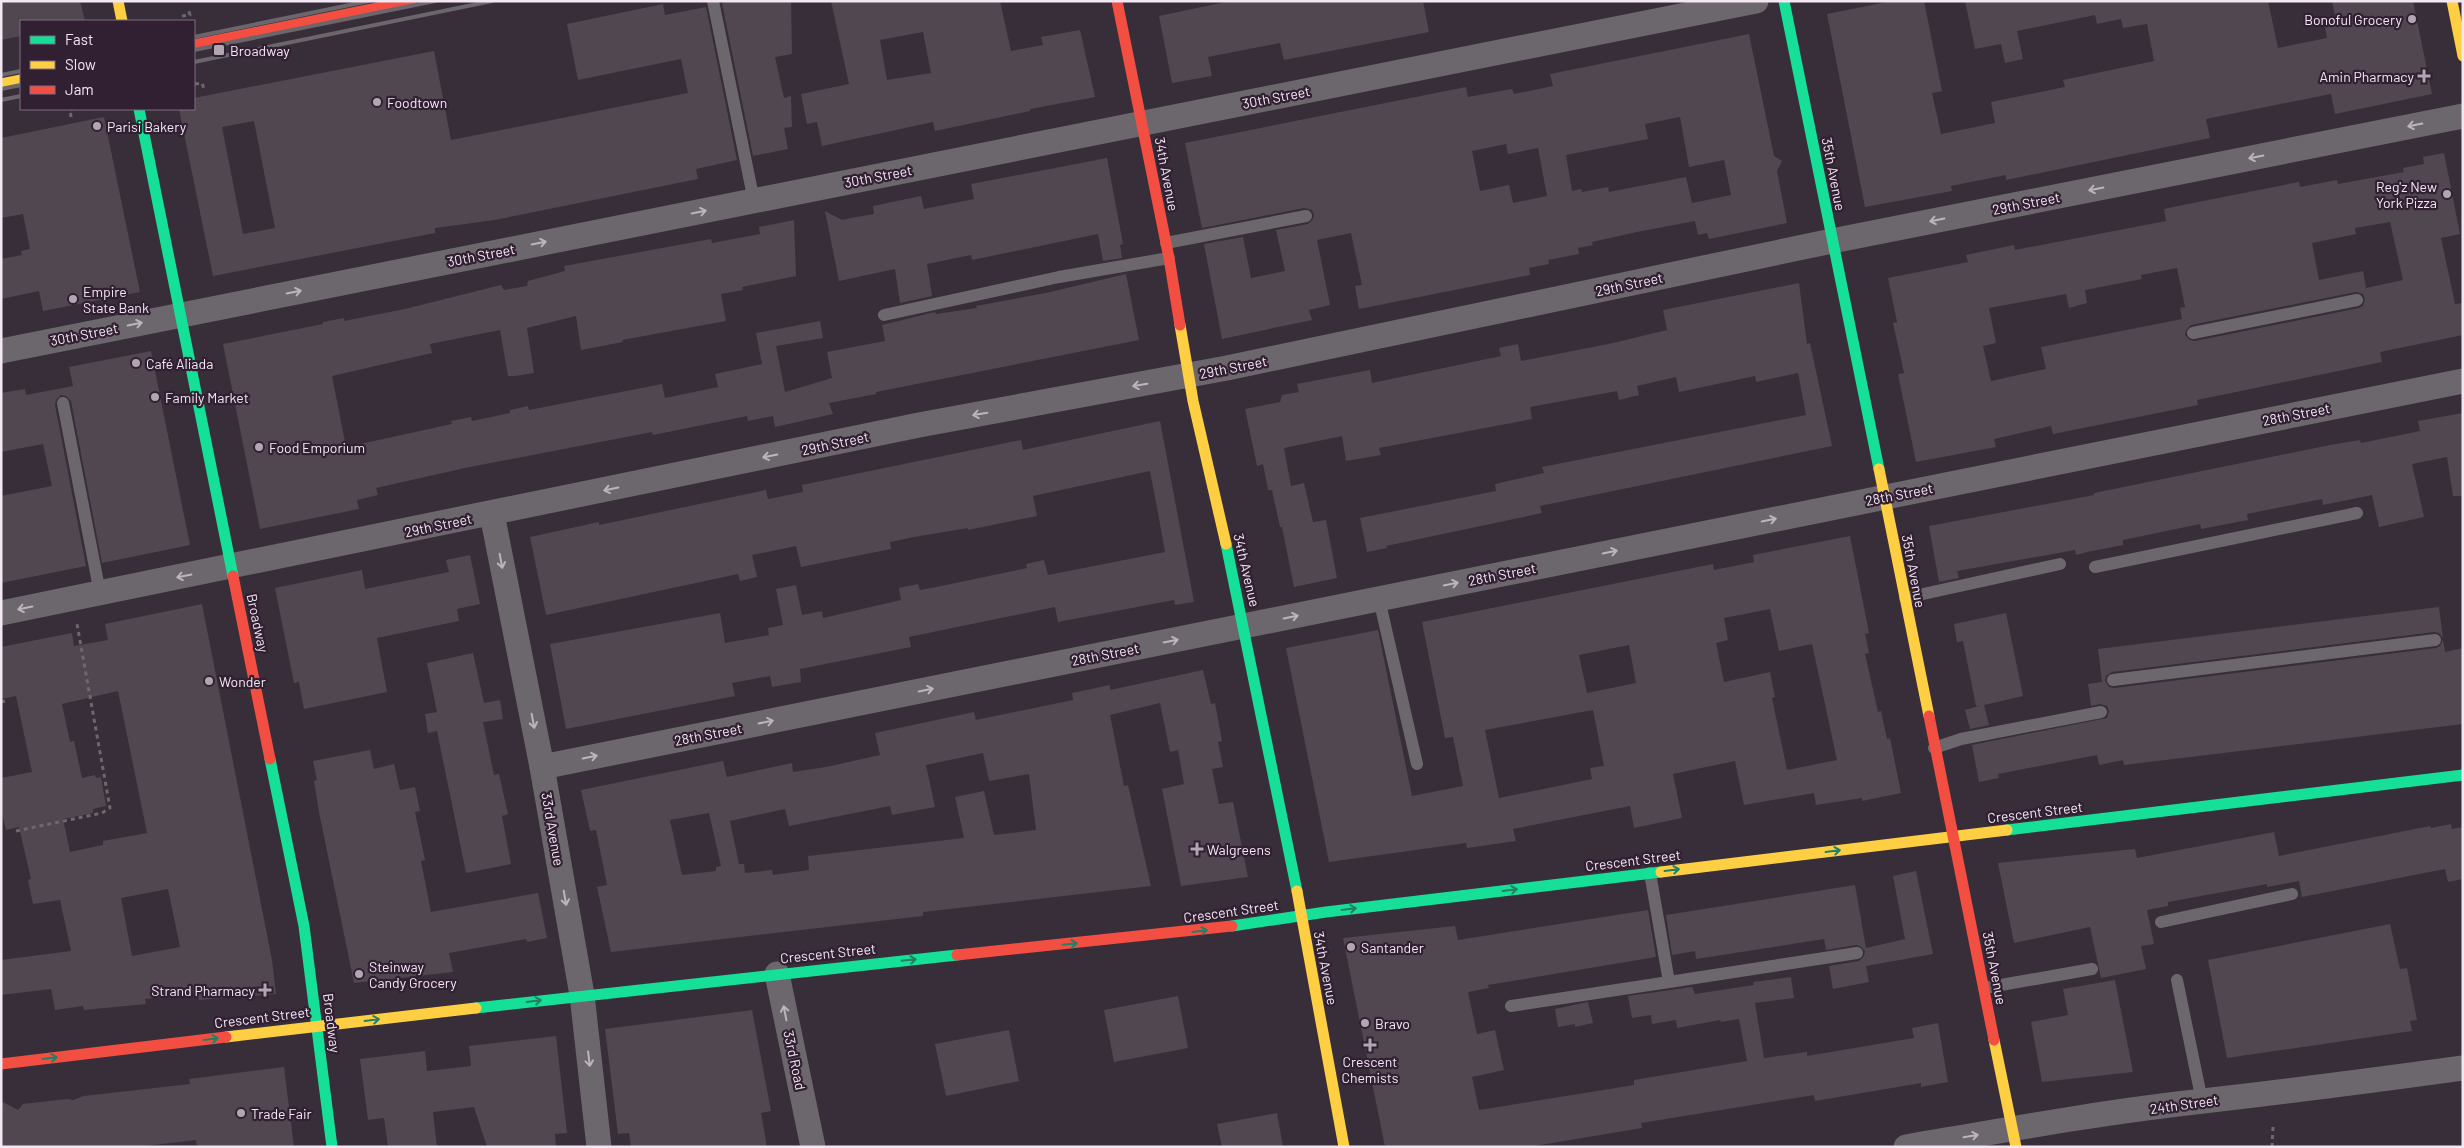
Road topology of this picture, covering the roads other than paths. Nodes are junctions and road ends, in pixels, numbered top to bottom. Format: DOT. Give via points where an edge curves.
graph roads {
  1 [pos="118,1"];
  2 [pos="411,1"];
  3 [pos="713,1"];
  4 [pos="1117,1"];
  5 [pos="1756,1"];
  6 [pos="1784,1"];
  7 [pos="2452,1"];
  8 [pos="122,20"];
  9 [pos="195,45"];
  10 [pos="2463,56"];
  11 [pos="20,80"];
  12 [pos="1,84"];
  13 [pos="139,110"];
  14 [pos="2463,116"];
  15 [pos="1142,124"];
  16 [pos="754,201"];
  17 [pos="1306,216"];
  18 [pos="1832,241"];
  19 [pos="1166,243"];
  20 [pos="1169,258"];
  21 [pos="2357,300"];
  22 [pos="181,315"];
  23 [pos="884,315"];
  24 [pos="2193,334"];
  25 [pos="1,350"];
  26 [pos="1188,376"];
  27 [pos="2463,381"];
  28 [pos="63,403"];
  29 [pos="1884,497"];
  30 [pos="2357,513"];
  31 [pos="492,514"];
  32 [pos="2060,564"];
  33 [pos="232,567"];
  34 [pos="2095,568"];
  35 [pos="100,593"];
  36 [pos="1904,598"];
  37 [pos="1379,599"];
  38 [pos="1,613"];
  39 [pos="1244,626"];
  40 [pos="2435,640"];
  41 [pos="2114,680"];
  42 [pos="2101,712"];
  43 [pos="1934,748"];
  44 [pos="1417,764"];
  45 [pos="542,767"];
  46 [pos="2463,775"];
  47 [pos="1952,836"];
  48 [pos="1650,873"];
  49 [pos="2292,894"];
  50 [pos="1301,916"];
  51 [pos="2161,922"];
  52 [pos="1857,953"];
  53 [pos="2092,969"];
  54 [pos="777,974"];
  55 [pos="2177,980"];
  56 [pos="1669,982"];
  57 [pos="1984,988"];
  58 [pos="582,995"];
  59 [pos="1512,1006"];
  60 [pos="318,1026"];
  61 [pos="1,1064"];
  62 [pos="2463,1068"];
  63 [pos="2202,1101"];
  64 [pos="2014,1138"];
  65 [pos="332,1147"];
  66 [pos="599,1147"];
  67 [pos="813,1147"];
  68 [pos="1344,1147"];
  69 [pos="1906,1147"];
  1 -- 8 [label="street"];
  2 -- 9 [label="street"];
  3 -- 16 [label="lane"];
  4 -- 15 [label="street, 34th Avenue"];
  5 -- 15 [label="street, 30th Street"];
  6 -- 18 [label="street, 35th Avenue"];
  7 -- 10 [label="street"];
  11 -- 12 [label="street"];
  13 -- 22 [label="street, Broadway"];
  14 -- 18 [label="street, 29th Street, one-way"];
  15 -- 16 [label="street, 30th Street"];
  15 -- 19 [label="street, 34th Avenue"];
  22 -- 16 [label="street, 30th Street, one-way"];
  17 -- 19 [label="lane"];
  18 -- 26 [label="street, 29th Street"];
  18 -- 29 [label="street, 35th Avenue"];
  19 -- 20 [label="street, 34th Avenue"];
  20 -- 23 [label="lane" via="1040,281"];
  20 -- 26 [label="street, 34th Avenue"];
  21 -- 24 [label="lane"];
  25 -- 22 [label="street, 30th Street, one-way"];
  22 -- 33 [label="street, Broadway"];
  26 -- 31 [label="street, 29th Street, one-way" via="919,425"];
  26 -- 39 [label="street, 34th Avenue"];
  27 -- 29 [label="street, 28th Street"];
  28 -- 35 [label="lane"];
  29 -- 36 [label="street, 35th Avenue"];
  37 -- 29 [label="street, 28th Street, one-way"];
  30 -- 34 [label="lane"];
  31 -- 33 [label="street, 29th Street"];
  31 -- 45 [label="street, 33rd Avenue, one-way"];
  32 -- 36 [label="lane"];
  33 -- 35 [label="street, 29th Street, one-way"];
  33 -- 60 [label="street, Broadway" via="304,926"];
  35 -- 38 [label="street, 29th Street, one-way"];
  36 -- 43 [label="street, 35th Avenue"];
  39 -- 37 [label="street, 28th Street, one-way"];
  37 -- 44 [label="lane"];
  45 -- 39 [label="street, 28th Street, one-way"];
  39 -- 50 [label="street, 34th Avenue"];
  40 -- 41 [label="lane"];
  42 -- 43 [label="lane" via="1961,738"];
  43 -- 47 [label="street, 35th Avenue"];
  45 -- 58 [label="street, 33rd Avenue, one-way"];
  46 -- 47 [label="street, Crescent Street"];
  48 -- 47 [label="street, Crescent Street, one-way"];
  47 -- 57 [label="street, 35th Avenue"];
  50 -- 48 [label="street, Crescent Street, one-way"];
  48 -- 56 [label="lane"];
  49 -- 51 [label="lane"];
  54 -- 50 [label="street, Crescent Street, one-way" via="1152,936"];
  50 -- 68 [label="street, 34th Avenue"];
  52 -- 56 [label="lane"];
  53 -- 57 [label="lane"];
  54 -- 58 [label="street, Crescent Street"];
  67 -- 54 [label="street, 33rd Road, one-way"];
  55 -- 63 [label="lane"];
  56 -- 59 [label="lane"];
  57 -- 64 [label="street, 35th Avenue"];
  60 -- 58 [label="street, Crescent Street, one-way"];
  58 -- 66 [label="street, 33rd Avenue, one-way"];
  61 -- 60 [label="street, Crescent Street, one-way"];
  60 -- 65 [label="street, Broadway"];
  62 -- 63 [label="street, 24th Street"];
  63 -- 64 [label="street, 24th Street"];
  69 -- 64 [label="street, 24th Street, one-way"];
}
